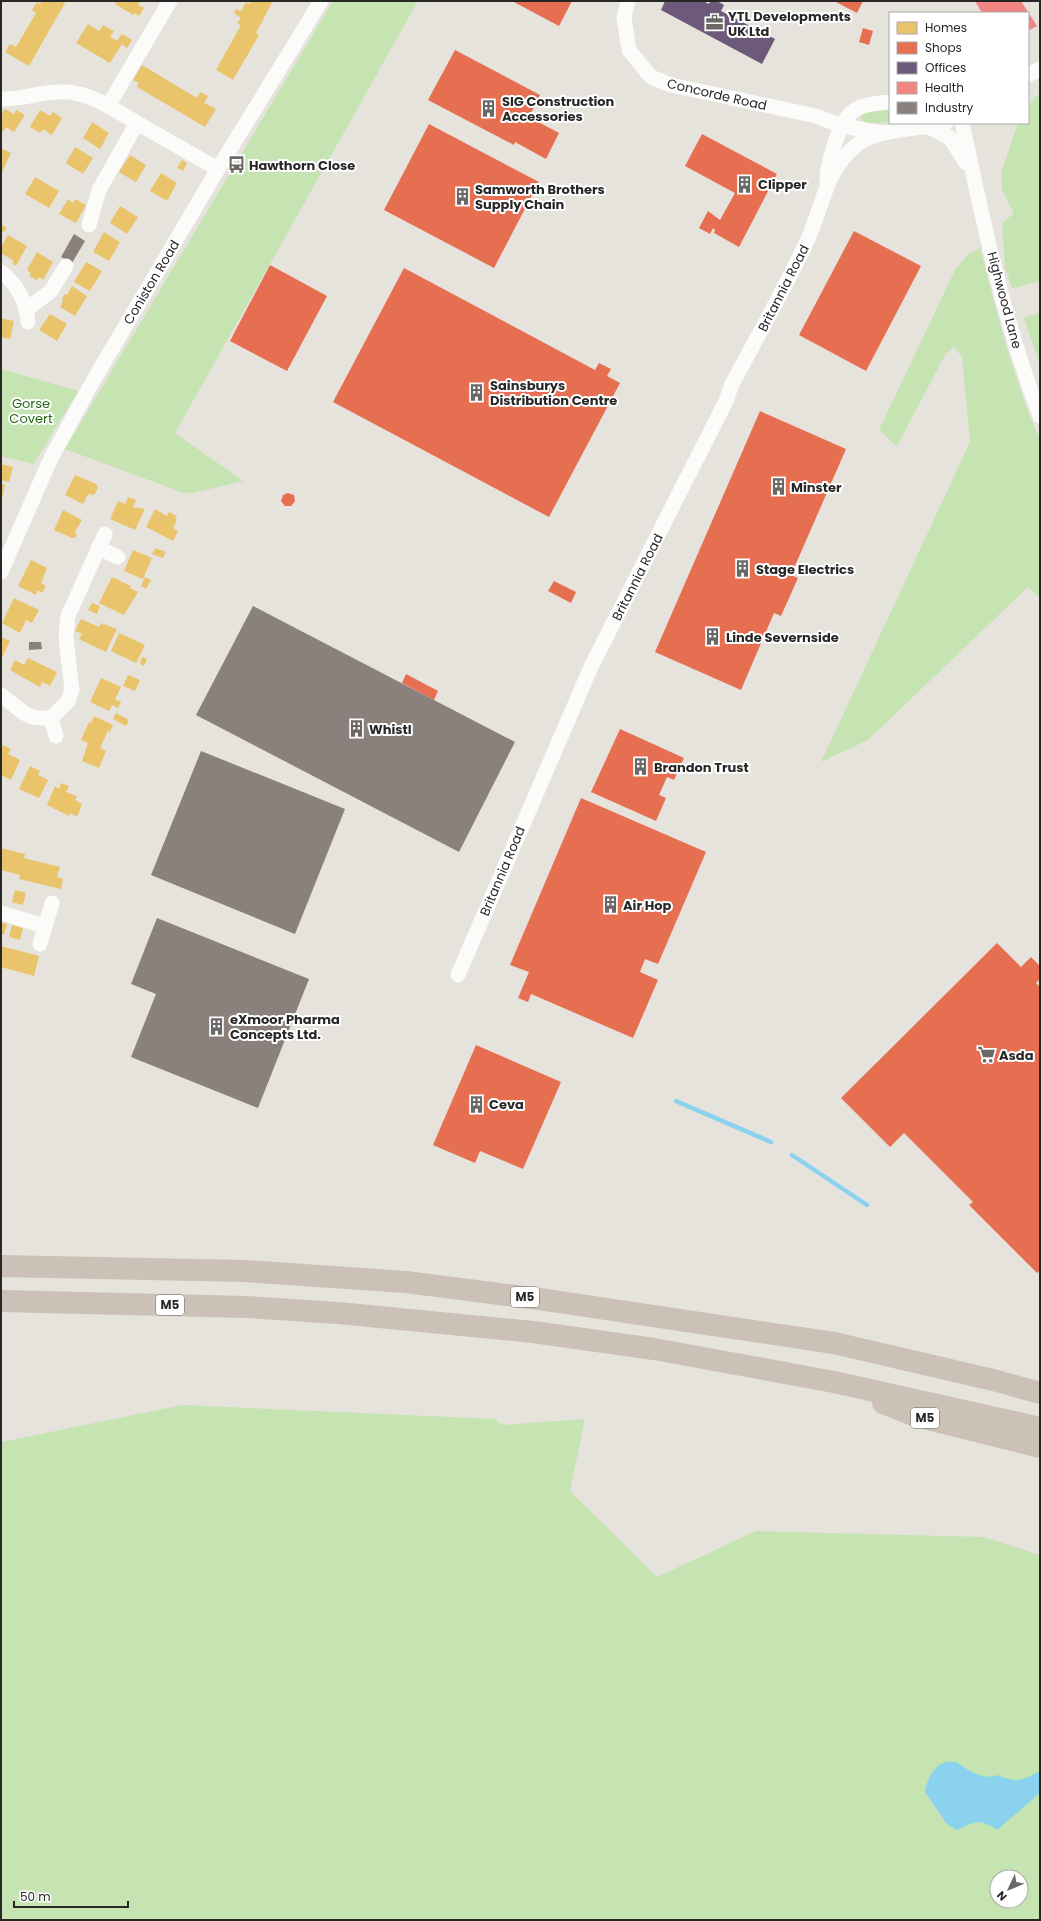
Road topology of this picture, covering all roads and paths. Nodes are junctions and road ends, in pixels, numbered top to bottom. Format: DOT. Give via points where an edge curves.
graph roads {
  1 [pos="170,1"];
  2 [pos="320,1"];
  3 [pos="628,1"];
  4 [pos="1040,69"];
  5 [pos="1029,74"];
  6 [pos="1,99"];
  7 [pos="889,102"];
  8 [pos="108,106"];
  9 [pos="137,123"];
  10 [pos="943,124"];
  11 [pos="962,124"];
  12 [pos="842,126"];
  13 [pos="929,128"];
  14 [pos="883,133"];
  15 [pos="218,169"];
  16 [pos="975,183"];
  17 [pos="827,184"];
  18 [pos="89,225"];
  19 [pos="66,266"];
  20 [pos="1,272"];
  21 [pos="1040,416"];
  22 [pos="105,534"];
  23 [pos="7,544"];
  24 [pos="98,548"];
  25 [pos="118,557"];
  26 [pos="1,572"];
  27 [pos="1,695"];
  28 [pos="51,718"];
  29 [pos="56,736"];
  30 [pos="52,903"];
  31 [pos="1,913"];
  32 [pos="45,926"];
  33 [pos="40,944"];
  34 [pos="458,975"];
  35 [pos="1,1266"];
  36 [pos="1,1301"];
  37 [pos="814,1378"];
  38 [pos="1040,1393"];
  39 [pos="1040,1428"];
  40 [pos="1040,1447"];
  1 -- 8 [label="street"];
  2 -- 15 [label="street, Coniston Road"];
  3 -- 12 [label="street, Concorde Road" via="624,17 629,50 651,76 671,86 816,116"];
  4 -- 5 [label="street"];
  6 -- 8 [label="street" via="18,100 43,93 67,92 87,96"];
  7 -- 12 [label="street, Britannia Road" via="866,106 851,112"];
  8 -- 9 [label="street"];
  9 -- 15 [label="street"];
  9 -- 18 [label="street" via="99,190"];
  10 -- 13 [label="street, Britannia Road"];
  11 -- 16 [label="street, Highwood Lane"];
  12 -- 14 [label="street, Britannia Road"];
  12 -- 17 [label="street, Britannia Road" via="827,170"];
  13 -- 14 [label="street, Britannia Road"];
  13 -- 16 [label="street, Highwood Lane" via="950,138 957,146"];
  14 -- 17 [label="street, Britannia Road" via="859,143 846,156"];
  15 -- 23 [label="street, Coniston Road" via="62,436"];
  16 -- 21 [label="street, Highwood Lane" via="1002,294 1028,385"];
  17 -- 34 [label="street, Britannia Road" via="808,238 591,667"];
  19 -- 20 [label="street" via="51,291 27,315 14,283"];
  22 -- 24 [label="street"];
  23 -- 26 [label="street, Coniston Road"];
  24 -- 25 [label="street"];
  24 -- 28 [label="street" via="68,616 66,638 71,695 65,706"];
  27 -- 28 [label="street" via="32,717"];
  28 -- 29 [label="street"];
  30 -- 32 [label="street"];
  31 -- 32 [label="street"];
  32 -- 33 [label="street"];
  35 -- 38 [label="highway, M5" via="245,1271 406,1282 561,1302 834,1343"];
  36 -- 37 [label="highway, M5" via="247,1307 338,1313 541,1333 654,1349"];
  37 -- 39 [label="highway, M5"];
  37 -- 40 [label="highway, M5" via="916,1416"];
}
